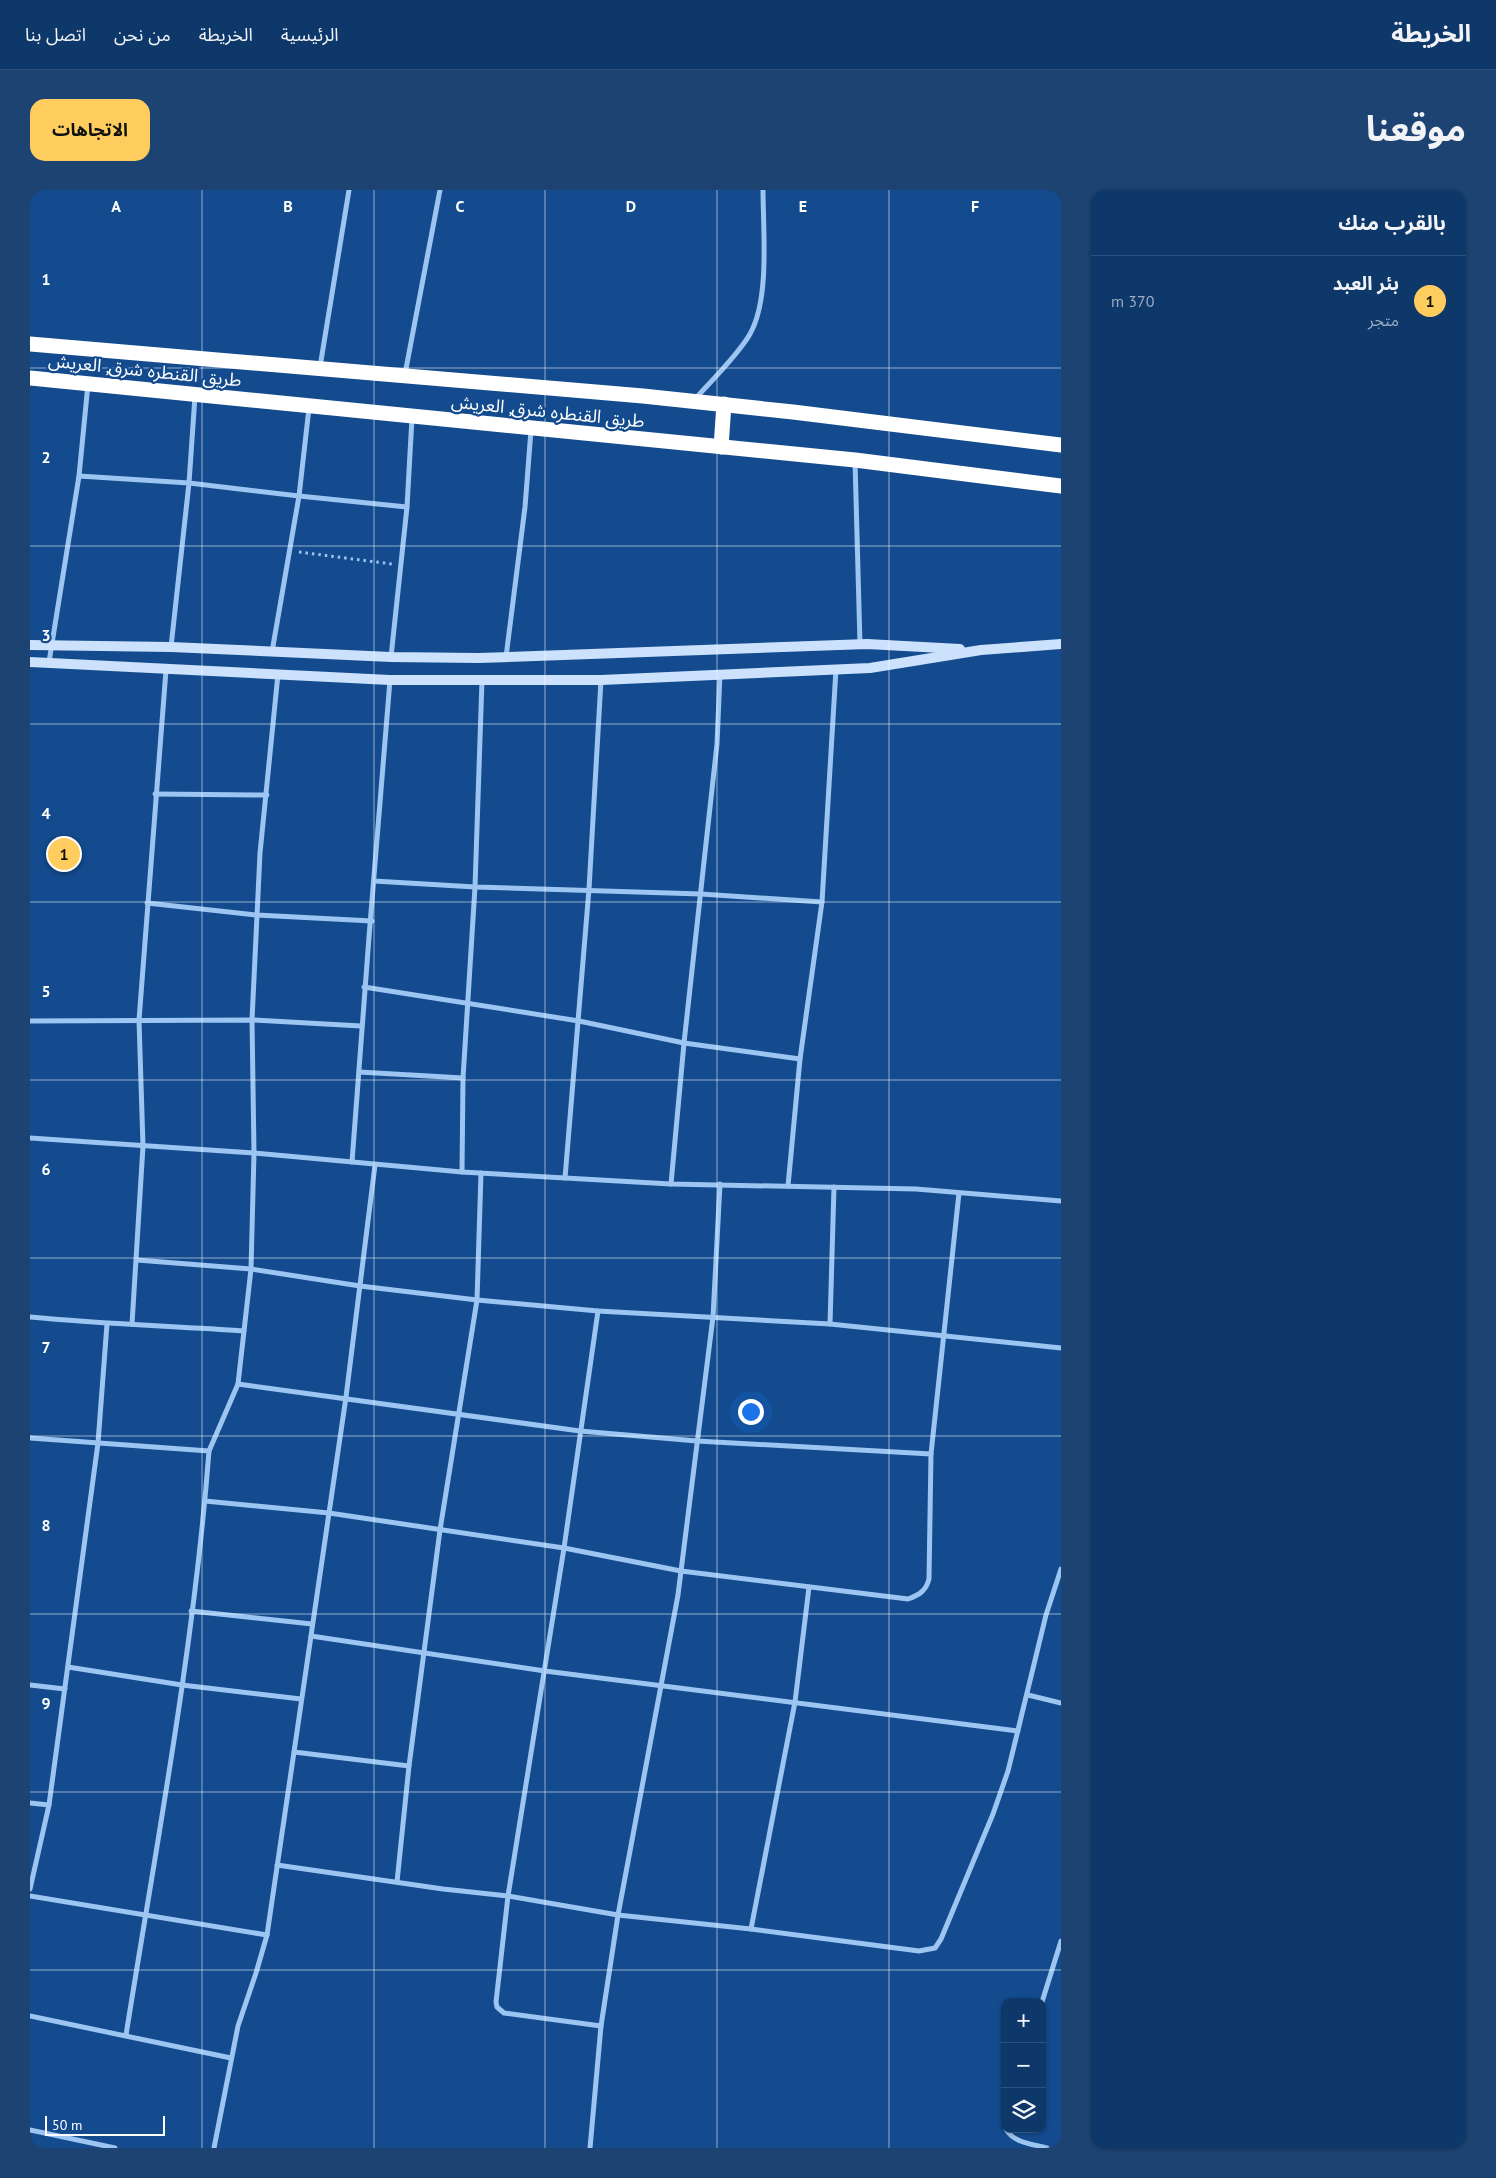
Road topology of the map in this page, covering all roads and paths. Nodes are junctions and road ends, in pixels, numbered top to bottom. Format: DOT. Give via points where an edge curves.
graph roads {
  1 [pos="349,190"];
  2 [pos="440,190"];
  3 [pos="763,190"];
  4 [pos="30,344"];
  5 [pos="320,367"];
  6 [pos="405,375"];
  7 [pos="30,378"];
  8 [pos="88,383"];
  9 [pos="196,393"];
  10 [pos="694,401"];
  11 [pos="724,404"];
  12 [pos="310,405"];
  13 [pos="412,416"];
  14 [pos="532,428"];
  15 [pos="1061,445"];
  16 [pos="721,447"];
  17 [pos="855,460"];
  18 [pos="79,476"];
  19 [pos="189,483"];
  20 [pos="1061,486"];
  21 [pos="299,496"];
  22 [pos="407,507"];
  23 [pos="291,551"];
  24 [pos="402,565"];
  25 [pos="860,644"];
  26 [pos="1061,644"];
  27 [pos="30,645"];
  28 [pos="51,646"];
  29 [pos="171,647"];
  30 [pos="981,650"];
  31 [pos="272,652"];
  32 [pos="391,657"];
  33 [pos="506,658"];
  34 [pos="30,662"];
  35 [pos="50,662"];
  36 [pos="836,669"];
  37 [pos="166,670"];
  38 [pos="278,673"];
  39 [pos="720,674"];
  40 [pos="390,680"];
  41 [pos="482,680"];
  42 [pos="601,680"];
  43 [pos="155,794"];
  44 [pos="267,795"];
  45 [pos="374,881"];
  46 [pos="475,887"];
  47 [pos="589,889"];
  48 [pos="702,894"];
  49 [pos="822,902"];
  50 [pos="147,903"];
  51 [pos="257,916"];
  52 [pos="372,921"];
  53 [pos="364,987"];
  54 [pos="467,1003"];
  55 [pos="139,1020"];
  56 [pos="252,1020"];
  57 [pos="30,1021"];
  58 [pos="579,1021"];
  59 [pos="361,1026"];
  60 [pos="684,1043"];
  61 [pos="800,1059"];
  62 [pos="359,1072"];
  63 [pos="463,1078"];
  64 [pos="30,1138"];
  65 [pos="143,1146"];
  66 [pos="254,1153"];
  67 [pos="352,1162"];
  68 [pos="375,1165"];
  69 [pos="462,1172"];
  70 [pos="481,1173"];
  71 [pos="565,1178"];
  72 [pos="671,1184"];
  73 [pos="720,1184"];
  74 [pos="788,1186"];
  75 [pos="834,1187"];
  76 [pos="959,1193"];
  77 [pos="1061,1201"];
  78 [pos="137,1260"];
  79 [pos="251,1269"];
  80 [pos="360,1286"];
  81 [pos="477,1300"];
  82 [pos="598,1311"];
  83 [pos="30,1317"];
  84 [pos="713,1317"];
  85 [pos="107,1324"];
  86 [pos="132,1324"];
  87 [pos="830,1324"];
  88 [pos="244,1331"];
  89 [pos="943,1336"];
  90 [pos="1061,1348"];
  91 [pos="238,1384"];
  92 [pos="346,1398"];
  93 [pos="458,1414"];
  94 [pos="580,1431"];
  95 [pos="30,1438"];
  96 [pos="697,1441"];
  97 [pos="98,1442"];
  98 [pos="209,1451"];
  99 [pos="931,1454"];
  100 [pos="205,1501"];
  101 [pos="329,1513"];
  102 [pos="440,1530"];
  103 [pos="564,1548"];
  104 [pos="1061,1569"];
  105 [pos="681,1571"];
  106 [pos="809,1587"];
  107 [pos="191,1611"];
  108 [pos="312,1624"];
  109 [pos="311,1636"];
  110 [pos="425,1654"];
  111 [pos="68,1667"];
  112 [pos="545,1670"];
  113 [pos="182,1684"];
  114 [pos="661,1684"];
  115 [pos="30,1685"];
  116 [pos="65,1689"];
  117 [pos="1028,1695"];
  118 [pos="301,1699"];
  119 [pos="795,1702"];
  120 [pos="1061,1703"];
  121 [pos="1018,1730"];
  122 [pos="294,1752"];
  123 [pos="409,1766"];
  124 [pos="30,1803"];
  125 [pos="49,1805"];
  126 [pos="277,1865"];
  127 [pos="396,1882"];
  128 [pos="30,1889"];
  129 [pos="30,1896"];
  130 [pos="508,1896"];
  131 [pos="145,1915"];
  132 [pos="618,1915"];
  133 [pos="751,1929"];
  134 [pos="267,1935"];
  135 [pos="1061,1941"];
  136 [pos="1043,1998"];
  137 [pos="30,2016"];
  138 [pos="601,2026"];
  139 [pos="126,2035"];
  140 [pos="232,2058"];
  141 [pos="30,2130"];
  142 [pos="1009,2133"];
  143 [pos="115,2148"];
  144 [pos="214,2148"];
  145 [pos="590,2148"];
  146 [pos="1047,2148"];
  1 -- 5 [label="street"];
  2 -- 6 [label="street"];
  3 -- 10 [label="street" via="763,290 755,325 747,339"];
  4 -- 5 [label="highway, طريق القنطره شرق, العريش"];
  5 -- 6 [label="highway, طريق القنطره شرق, العريش"];
  6 -- 10 [label="highway, طريق القنطره شرق, العريش"];
  7 -- 8 [label="highway, طريق القنطره شرق, العريش"];
  8 -- 9 [label="highway, طريق القنطره شرق, العريش"];
  8 -- 18 [label="street"];
  9 -- 12 [label="highway, طريق القنطره شرق, العريش"];
  9 -- 19 [label="street"];
  10 -- 11 [label="highway, طريق القنطره شرق, العريش"];
  11 -- 15 [label="highway, طريق القنطره شرق, العريش"];
  11 -- 16 [label="highway"];
  12 -- 13 [label="highway, طريق القنطره شرق, العريش"];
  12 -- 21 [label="street"];
  13 -- 14 [label="highway, طريق القنطره شرق, العريش"];
  13 -- 22 [label="street"];
  14 -- 16 [label="highway, طريق القنطره شرق, العريش"];
  14 -- 33 [label="street"];
  16 -- 17 [label="highway, طريق القنطره شرق, العريش"];
  17 -- 20 [label="highway, طريق القنطره شرق, العريش"];
  17 -- 25 [label="street"];
  18 -- 19 [label="street"];
  18 -- 28 [label="street"];
  19 -- 21 [label="street"];
  19 -- 29 [label="street"];
  21 -- 22 [label="street"];
  21 -- 23 [label="street"];
  22 -- 24 [label="street"];
  23 -- 24 [label="path"];
  23 -- 31 [label="street"];
  24 -- 32 [label="street"];
  25 -- 30 [label="main road"];
  25 -- 33 [label="main road"];
  26 -- 30 [label="main road"];
  27 -- 28 [label="main road"];
  28 -- 29 [label="main road"];
  28 -- 35 [label="street"];
  29 -- 31 [label="main road"];
  30 -- 36 [label="main road" via="870,668"];
  31 -- 32 [label="main road"];
  32 -- 33 [label="main road"];
  34 -- 35 [label="main road"];
  35 -- 37 [label="main road"];
  36 -- 39 [label="main road"];
  36 -- 49 [label="street"];
  37 -- 38 [label="main road"];
  37 -- 43 [label="street"];
  38 -- 40 [label="main road"];
  38 -- 44 [label="street"];
  39 -- 42 [label="main road"];
  39 -- 48 [label="street" via="717,744"];
  40 -- 41 [label="main road"];
  40 -- 45 [label="street"];
  41 -- 42 [label="main road"];
  41 -- 46 [label="street"];
  42 -- 47 [label="street"];
  43 -- 44 [label="street"];
  43 -- 50 [label="street"];
  44 -- 51 [label="street"];
  45 -- 46 [label="street"];
  45 -- 52 [label="street"];
  46 -- 47 [label="street"];
  46 -- 54 [label="street"];
  47 -- 48 [label="street"];
  47 -- 58 [label="street"];
  48 -- 49 [label="street"];
  48 -- 60 [label="street"];
  49 -- 61 [label="street"];
  50 -- 51 [label="street"];
  50 -- 55 [label="street"];
  51 -- 52 [label="street"];
  51 -- 56 [label="street"];
  52 -- 53 [label="street"];
  53 -- 54 [label="street"];
  53 -- 59 [label="street"];
  54 -- 58 [label="street"];
  54 -- 63 [label="street"];
  55 -- 56 [label="street"];
  55 -- 57 [label="street"];
  55 -- 65 [label="street"];
  56 -- 59 [label="street"];
  56 -- 66 [label="street"];
  58 -- 60 [label="street"];
  58 -- 71 [label="street"];
  59 -- 62 [label="street"];
  60 -- 61 [label="street"];
  60 -- 72 [label="street"];
  61 -- 74 [label="street"];
  62 -- 63 [label="street"];
  62 -- 67 [label="street"];
  63 -- 69 [label="street"];
  64 -- 65 [label="street"];
  65 -- 66 [label="street"];
  65 -- 78 [label="street"];
  66 -- 67 [label="street"];
  66 -- 79 [label="street"];
  67 -- 68 [label="street"];
  68 -- 69 [label="street"];
  68 -- 80 [label="street"];
  69 -- 70 [label="street"];
  70 -- 71 [label="street"];
  70 -- 81 [label="street"];
  71 -- 72 [label="street"];
  72 -- 73 [label="street"];
  73 -- 74 [label="street"];
  73 -- 84 [label="street"];
  74 -- 75 [label="street"];
  75 -- 76 [label="street"];
  75 -- 87 [label="street"];
  76 -- 77 [label="street"];
  76 -- 89 [label="street"];
  78 -- 79 [label="street"];
  78 -- 86 [label="street"];
  79 -- 80 [label="street"];
  79 -- 88 [label="street"];
  80 -- 81 [label="street"];
  80 -- 92 [label="street"];
  81 -- 82 [label="street"];
  81 -- 93 [label="street"];
  82 -- 84 [label="street"];
  82 -- 94 [label="street"];
  83 -- 85 [label="street"];
  84 -- 87 [label="street"];
  84 -- 96 [label="street"];
  85 -- 86 [label="street"];
  85 -- 97 [label="street"];
  86 -- 88 [label="street"];
  87 -- 89 [label="street"];
  88 -- 91 [label="street"];
  89 -- 90 [label="street"];
  89 -- 99 [label="street"];
  91 -- 92 [label="street"];
  91 -- 98 [label="street"];
  92 -- 93 [label="street"];
  92 -- 101 [label="street"];
  93 -- 94 [label="street"];
  93 -- 102 [label="street"];
  94 -- 96 [label="street"];
  94 -- 103 [label="street"];
  95 -- 97 [label="street"];
  96 -- 99 [label="street"];
  96 -- 105 [label="street"];
  97 -- 98 [label="street"];
  97 -- 111 [label="street"];
  98 -- 100 [label="street"];
  99 -- 106 [label="street" via="927,1587 908,1599"];
  100 -- 101 [label="street"];
  100 -- 107 [label="street"];
  101 -- 102 [label="street"];
  101 -- 108 [label="street"];
  102 -- 103 [label="street"];
  102 -- 110 [label="street"];
  103 -- 105 [label="street"];
  103 -- 112 [label="street"];
  104 -- 117 [label="street" via="1046,1614"];
  105 -- 106 [label="street"];
  105 -- 114 [label="street"];
  106 -- 119 [label="street"];
  107 -- 108 [label="street"];
  107 -- 113 [label="street"];
  108 -- 109 [label="street"];
  109 -- 110 [label="street"];
  109 -- 118 [label="street"];
  110 -- 112 [label="street"];
  110 -- 123 [label="street"];
  111 -- 113 [label="street"];
  111 -- 116 [label="street"];
  112 -- 114 [label="street"];
  112 -- 130 [label="street"];
  113 -- 118 [label="street"];
  113 -- 131 [label="street"];
  114 -- 119 [label="street"];
  114 -- 132 [label="street"];
  115 -- 116 [label="street"];
  116 -- 125 [label="street"];
  117 -- 120 [label="street"];
  117 -- 121 [label="street"];
  118 -- 122 [label="street"];
  119 -- 121 [label="street"];
  119 -- 133 [label="street"];
  121 -- 133 [label="street" via="993,1814 952,1917 934,1948 919,1951"];
  122 -- 123 [label="street"];
  122 -- 126 [label="street"];
  123 -- 127 [label="street"];
  124 -- 125 [label="street"];
  125 -- 128 [label="street"];
  126 -- 127 [label="street"];
  126 -- 134 [label="street"];
  127 -- 130 [label="street"];
  129 -- 131 [label="street"];
  130 -- 132 [label="street"];
  130 -- 138 [label="street" via="496,2008 504,2013"];
  131 -- 134 [label="street"];
  131 -- 139 [label="street"];
  132 -- 133 [label="street"];
  132 -- 138 [label="street"];
  134 -- 140 [label="street" via="238,2026"];
  135 -- 136 [label="street"];
  137 -- 139 [label="street"];
  138 -- 145 [label="street"];
  139 -- 140 [label="street"];
  140 -- 144 [label="street"];
  141 -- 143 [label="street"];
  142 -- 146 [label="street" via="1013,2138"];
}
